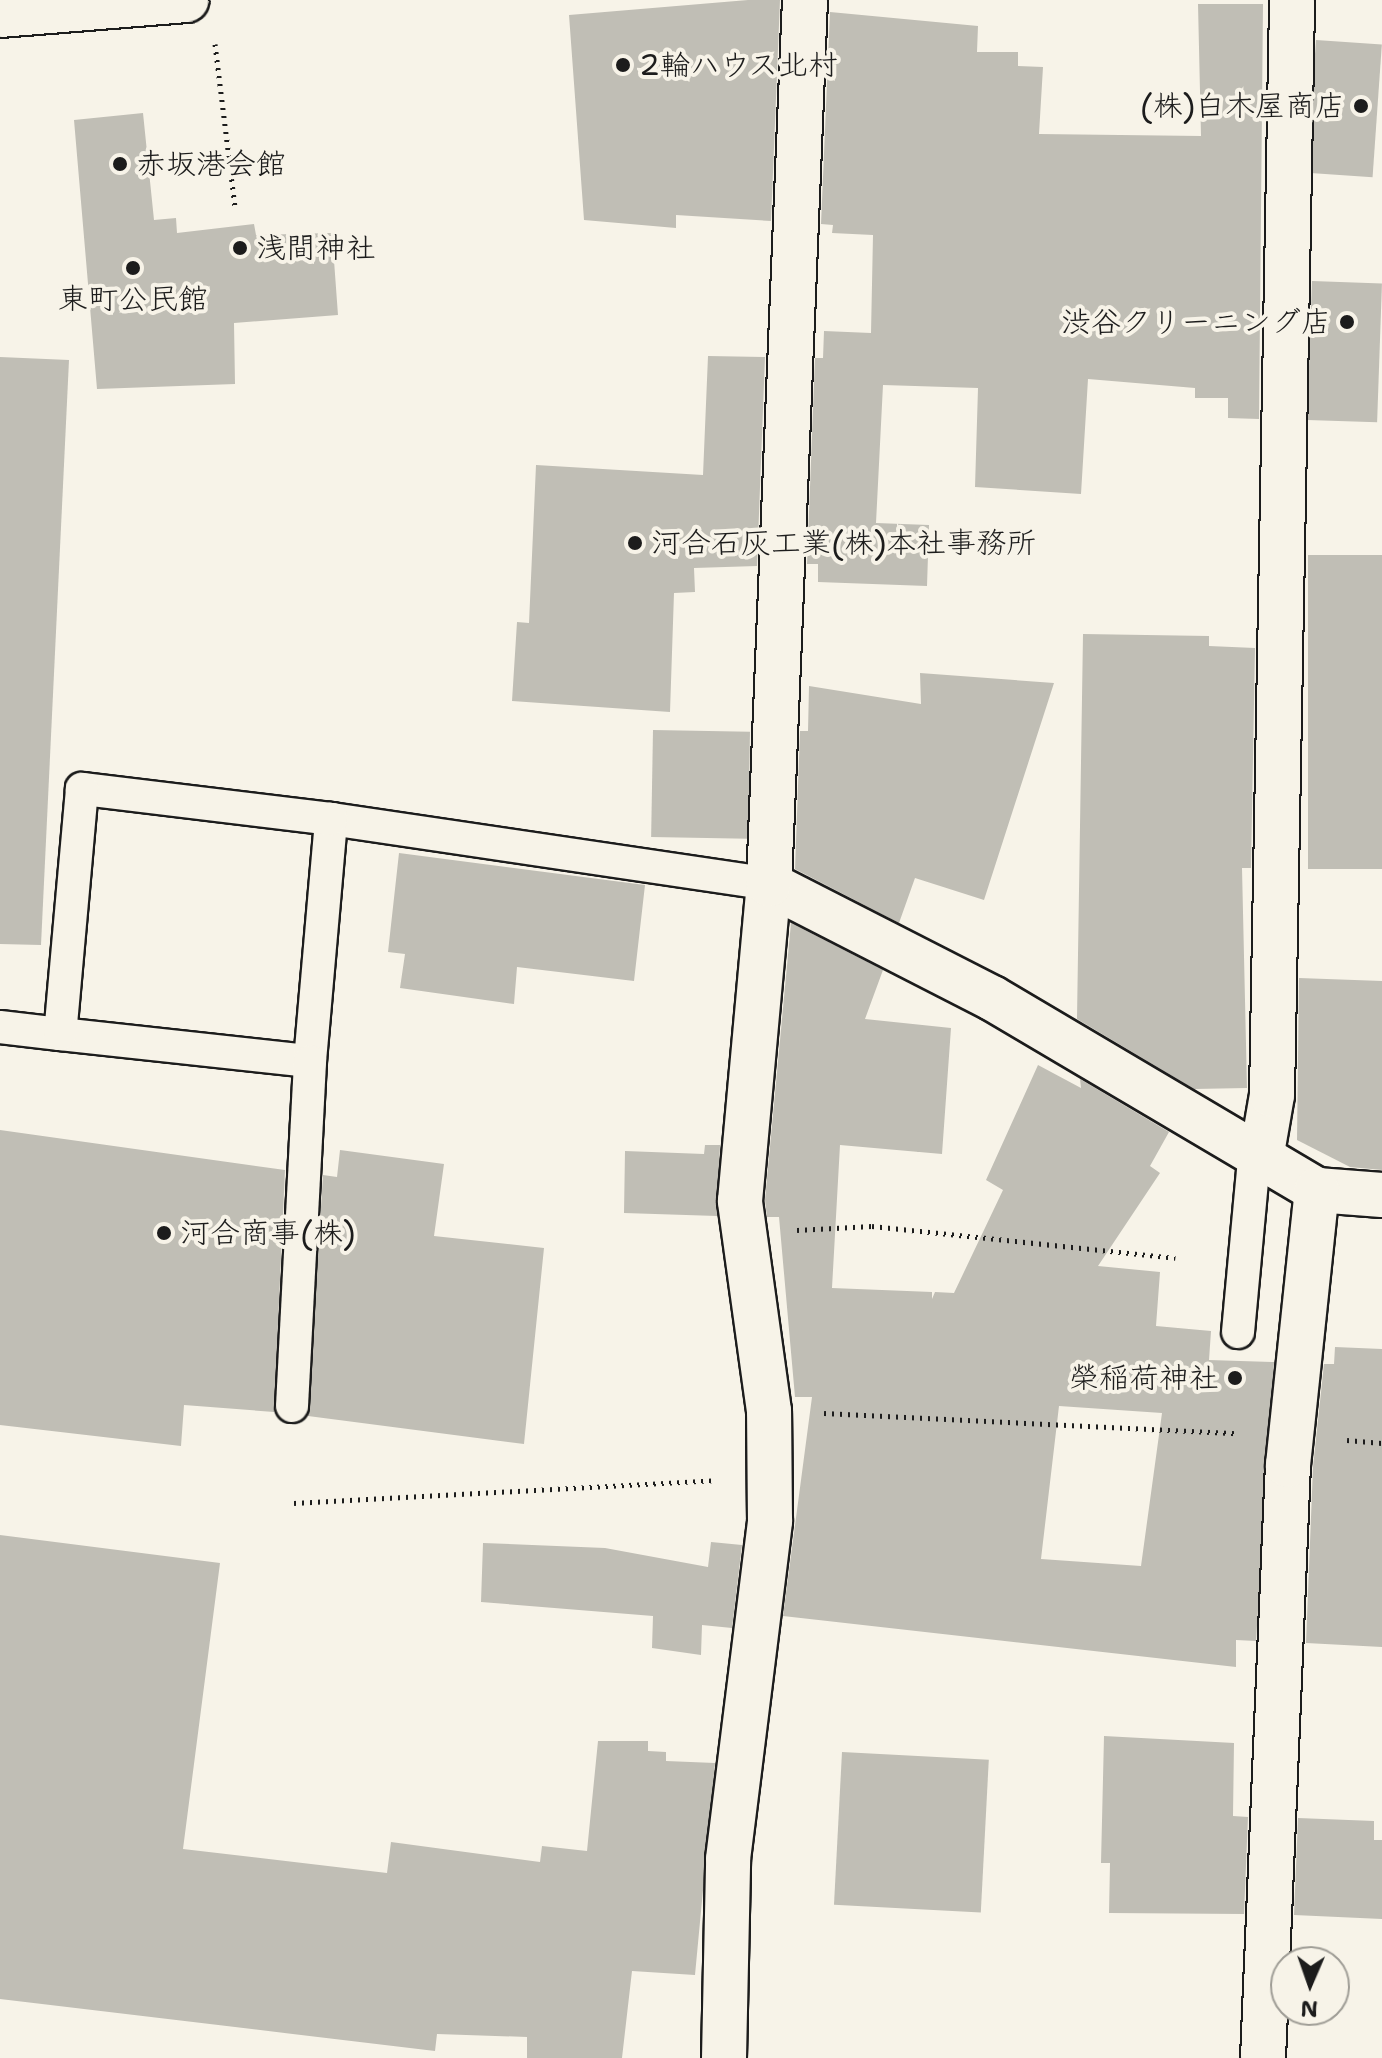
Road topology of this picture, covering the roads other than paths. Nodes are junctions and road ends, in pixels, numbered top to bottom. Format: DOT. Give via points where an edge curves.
graph roads {
  1 [pos="805,0"];
  2 [pos="1292,0"];
  3 [pos="0,15"];
  4 [pos="200,16"];
  5 [pos="331,819"];
  6 [pos="769,884"];
  7 [pos="0,1027"];
  8 [pos="60,1034"];
  9 [pos="310,1061"];
  10 [pos="1259,1151"];
  11 [pos="1317,1190"];
  12 [pos="1382,1195"];
  13 [pos="1238,1332"];
  14 [pos="292,1406"];
  15 [pos="724,2058"];
  16 [pos="1263,2058"];
  1 -- 6 [label="street"];
  2 -- 10 [label="street" via="1272,1095"];
  3 -- 4 [label="street"];
  5 -- 6 [label="lane"];
  5 -- 8 [label="lane" via="82,789"];
  5 -- 9 [label="lane"];
  6 -- 10 [label="street" via="992,998"];
  6 -- 15 [label="street" via="740,1201 769,1411 770,1521 728,1859"];
  7 -- 8 [label="lane"];
  8 -- 9 [label="lane"];
  9 -- 14 [label="lane"];
  10 -- 11 [label="street"];
  10 -- 13 [label="lane"];
  11 -- 12 [label="street"];
  11 -- 16 [label="street" via="1291,1435"];
}
